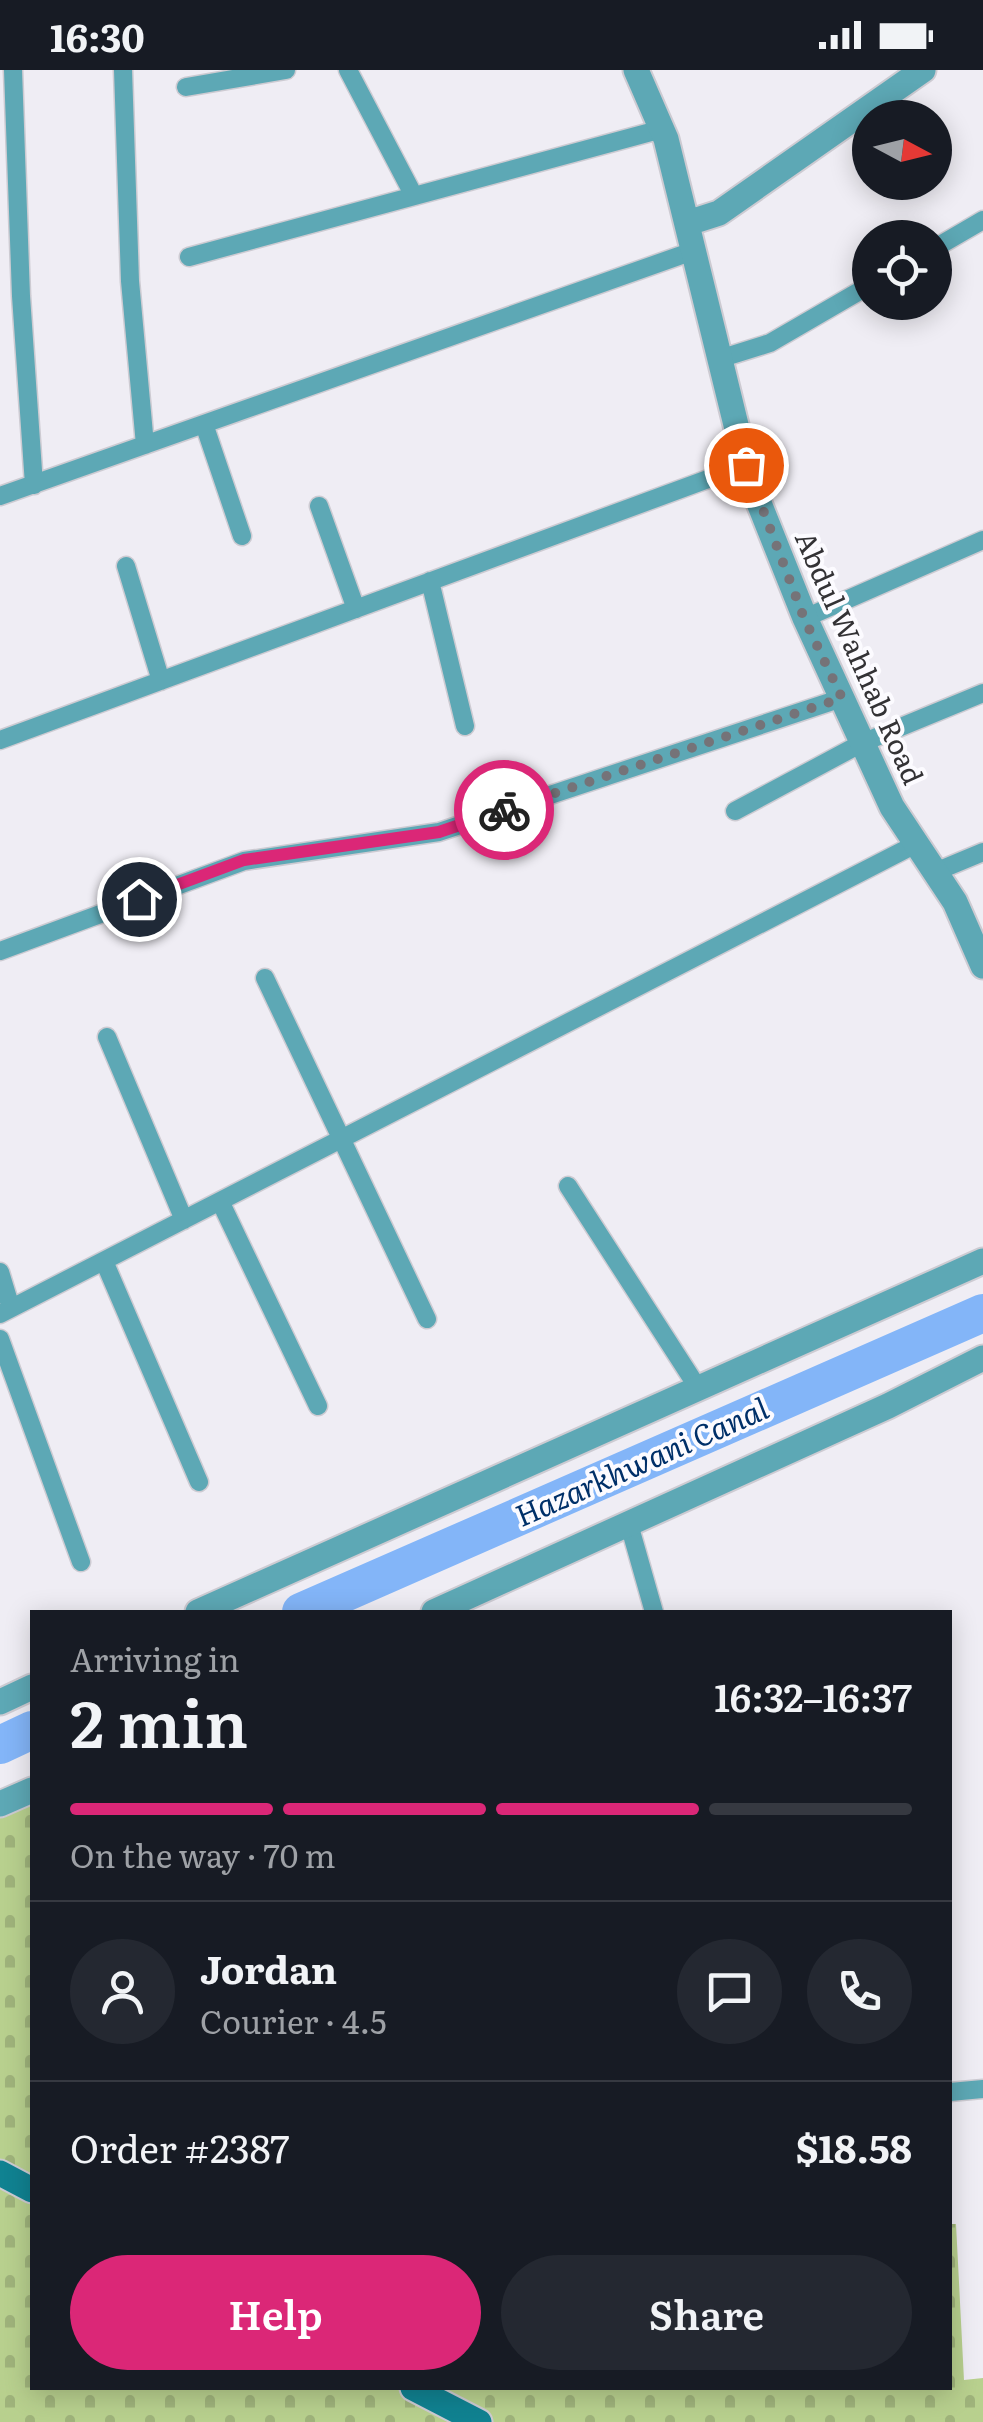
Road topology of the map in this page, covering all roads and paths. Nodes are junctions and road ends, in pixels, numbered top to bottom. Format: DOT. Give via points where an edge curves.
graph roads {
  1 [pos="13,70"];
  2 [pos="123,70"];
  3 [pos="286,70"];
  4 [pos="348,70"];
  5 [pos="636,70"];
  6 [pos="923,70"];
  7 [pos="186,87"];
  8 [pos="662,129"];
  9 [pos="414,196"];
  10 [pos="983,220"];
  11 [pos="688,222"];
  12 [pos="952,238"];
  13 [pos="693,251"];
  14 [pos="189,257"];
  15 [pos="852,295"];
  16 [pos="719,359"];
  17 [pos="204,424"];
  18 [pos="145,445"];
  19 [pos="746,465"];
  20 [pos="34,484"];
  21 [pos="0,496"];
  22 [pos="319,506"];
  23 [pos="242,536"];
  24 [pos="983,540"];
  25 [pos="126,566"];
  26 [pos="430,582"];
  27 [pos="356,609"];
  28 [pos="804,618"];
  29 [pos="162,681"];
  30 [pos="983,693"];
  31 [pos="842,698"];
  32 [pos="465,726"];
  33 [pos="0,740"];
  34 [pos="862,743"];
  35 [pos="735,811"];
  36 [pos="916,844"];
  37 [pos="983,852"];
  38 [pos="935,872"];
  39 [pos="0,951"];
  40 [pos="983,966"];
  41 [pos="265,978"];
  42 [pos="108,1037"];
  43 [pos="342,1139"];
  44 [pos="568,1186"];
  45 [pos="220,1201"];
  46 [pos="184,1220"];
  47 [pos="104,1261"];
  48 [pos="983,1261"];
  49 [pos="0,1272"];
  50 [pos="5,1311"];
  51 [pos="427,1319"];
  52 [pos="0,1339"];
  53 [pos="983,1358"];
  54 [pos="698,1388"];
  55 [pos="318,1406"];
  56 [pos="199,1482"];
  57 [pos="629,1524"];
  58 [pos="81,1562"];
  59 [pos="202,1610"];
  60 [pos="438,1610"];
  61 [pos="653,1610"];
  62 [pos="30,1688"];
  63 [pos="0,1702"];
  64 [pos="30,1791"];
  65 [pos="0,1804"];
  66 [pos="983,2089"];
  67 [pos="952,2092"];
  68 [pos="0,2173"];
  69 [pos="30,2189"];
  70 [pos="417,2390"];
  71 [pos="479,2422"];
  1 -- 20 [label="lane"];
  2 -- 18 [label="lane" via="130,281"];
  3 -- 7 [label="lane"];
  4 -- 9 [label="lane"];
  5 -- 8 [label="street, Abdul Wahhab Road"];
  6 -- 11 [label="street" via="719,214"];
  8 -- 9 [label="lane"];
  8 -- 11 [label="street, Abdul Wahhab Road"];
  9 -- 14 [label="lane"];
  10 -- 12 [label="lane"];
  11 -- 13 [label="street, Abdul Wahhab Road"];
  13 -- 16 [label="street, Abdul Wahhab Road"];
  13 -- 17 [label="lane"];
  15 -- 16 [label="lane" via="770,343"];
  16 -- 19 [label="street, Abdul Wahhab Road"];
  17 -- 18 [label="lane"];
  17 -- 23 [label="lane"];
  18 -- 20 [label="lane"];
  19 -- 26 [label="lane"];
  19 -- 28 [label="street, Abdul Wahhab Road"];
  20 -- 21 [label="lane"];
  22 -- 27 [label="lane"];
  24 -- 28 [label="lane"];
  25 -- 29 [label="lane"];
  26 -- 27 [label="lane"];
  26 -- 32 [label="lane"];
  27 -- 29 [label="lane"];
  28 -- 31 [label="street, Abdul Wahhab Road"];
  29 -- 33 [label="lane"];
  30 -- 34 [label="lane"];
  31 -- 34 [label="street, Abdul Wahhab Road"];
  31 -- 39 [label="lane" via="439,832 244,860"];
  34 -- 35 [label="lane"];
  34 -- 36 [label="street, Abdul Wahhab Road"];
  36 -- 38 [label="street, Abdul Wahhab Road"];
  36 -- 43 [label="lane"];
  37 -- 38 [label="lane"];
  38 -- 40 [label="street, Abdul Wahhab Road"];
  41 -- 43 [label="lane"];
  42 -- 46 [label="lane"];
  43 -- 45 [label="lane"];
  43 -- 51 [label="lane"];
  44 -- 54 [label="lane"];
  45 -- 46 [label="lane"];
  45 -- 55 [label="lane"];
  46 -- 47 [label="lane"];
  47 -- 50 [label="lane"];
  47 -- 56 [label="lane"];
  48 -- 54 [label="street"];
  49 -- 50 [label="lane"];
  52 -- 58 [label="lane"];
  53 -- 57 [label="street"];
  54 -- 59 [label="street"];
  57 -- 60 [label="street"];
  57 -- 61 [label="lane"];
  62 -- 63 [label="street"];
  64 -- 65 [label="street"];
  66 -- 67 [label="lane"];
  68 -- 69 [label="street"];
  70 -- 71 [label="street"];
}
